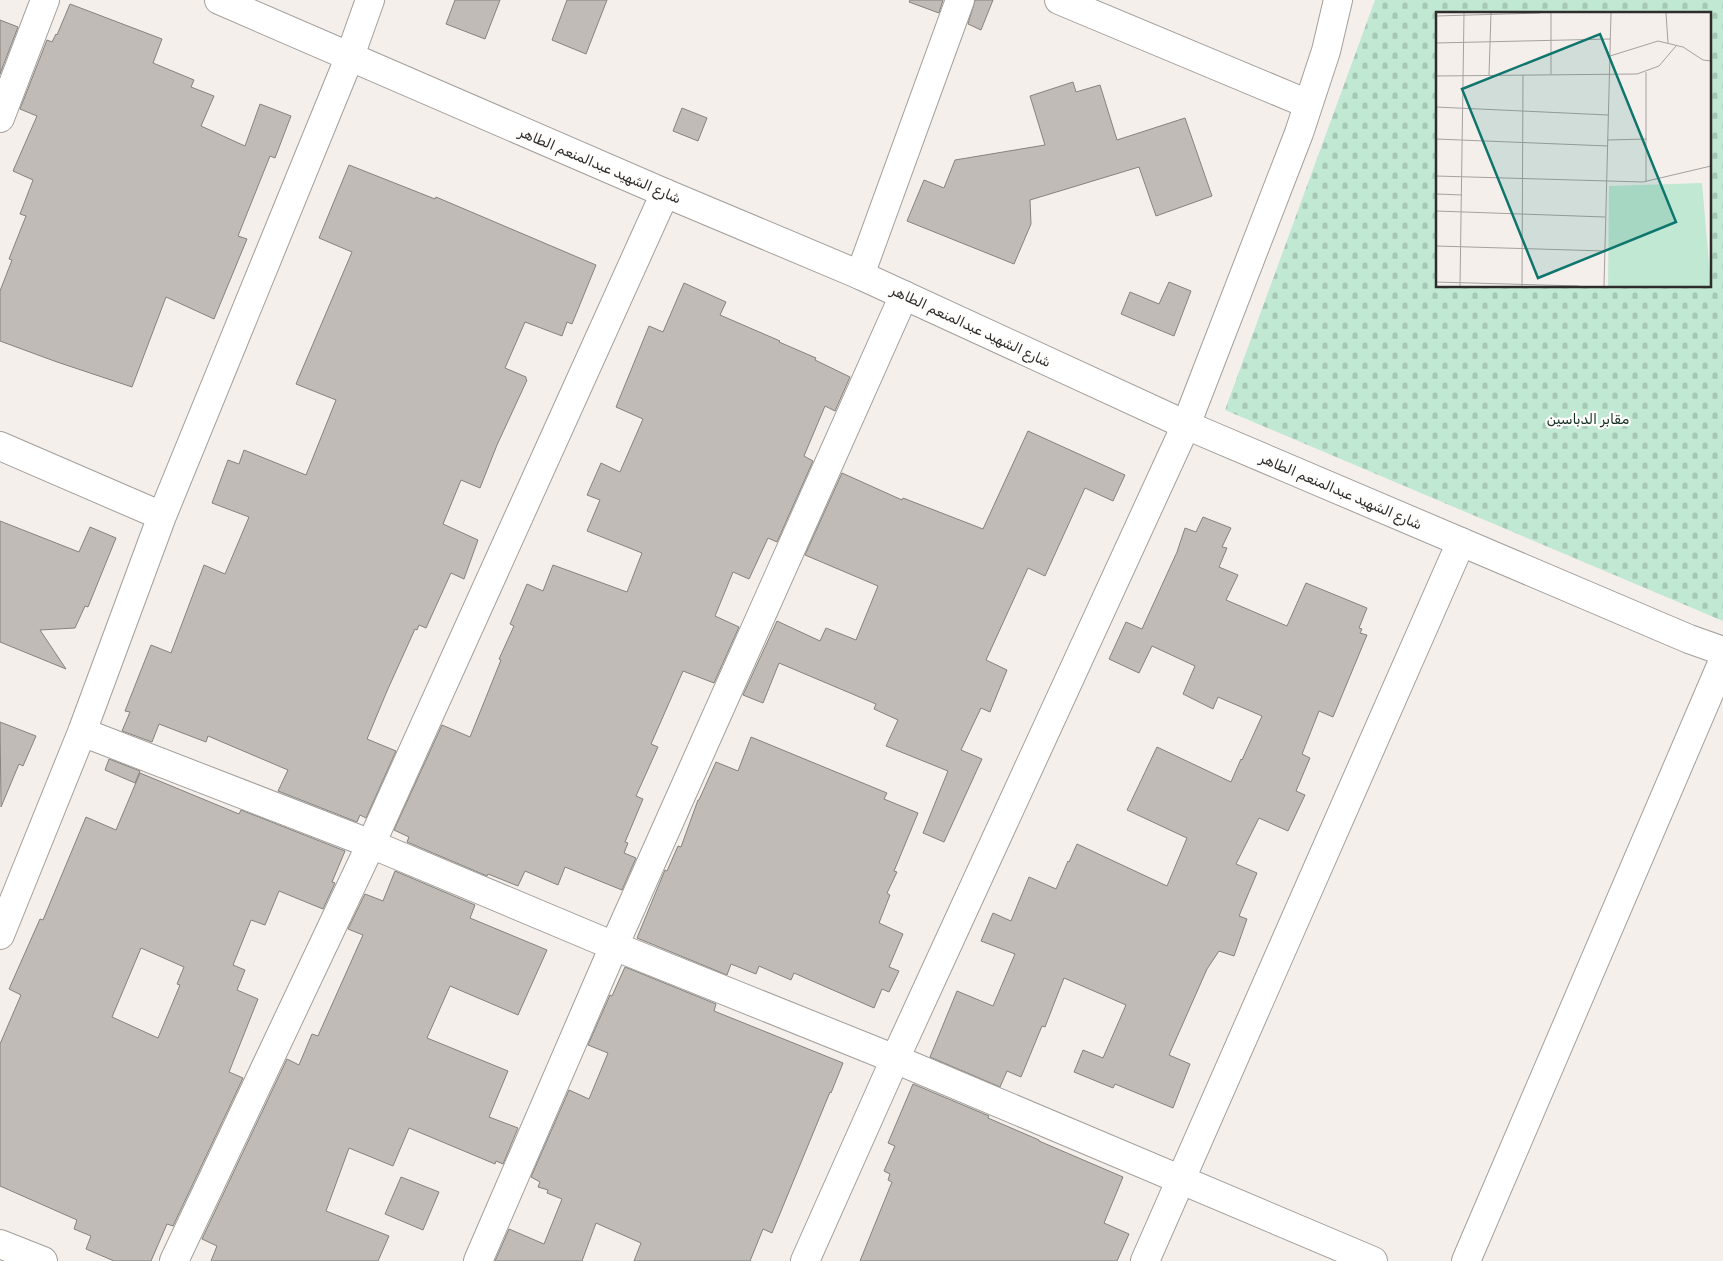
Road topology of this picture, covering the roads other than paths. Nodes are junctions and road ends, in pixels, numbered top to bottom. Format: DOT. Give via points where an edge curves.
graph roads {
  1 [pos="46,0"];
  2 [pos="219,0"];
  3 [pos="370,0"];
  4 [pos="960,0"];
  5 [pos="1059,0"];
  6 [pos="1338,0"];
  7 [pos="350,56"];
  8 [pos="1308,104"];
  9 [pos="0,118"];
  10 [pos="665,193"];
  11 [pos="860,275"];
  12 [pos="904,295"];
  13 [pos="1186,425"];
  14 [pos="0,446"];
  15 [pos="162,516"];
  16 [pos="1461,542"];
  17 [pos="1723,651"];
  18 [pos="1723,661"];
  19 [pos="82,732"];
  20 [pos="372,844"];
  21 [pos="0,935"];
  22 [pos="614,946"];
  23 [pos="895,1059"];
  24 [pos="1182,1179"];
  25 [pos="0,1244"];
  26 [pos="43,1261"];
  27 [pos="174,1261"];
  28 [pos="478,1261"];
  29 [pos="805,1261"];
  30 [pos="1145,1261"];
  31 [pos="1373,1261"];
  32 [pos="1466,1261"];
  1 -- 9 [label="street"];
  2 -- 7 [label="street, شارع الشهيد عبدالمنعم الطاهر"];
  3 -- 7 [label="street"];
  4 -- 11 [label="street"];
  5 -- 8 [label="street"];
  6 -- 8 [label="street"];
  7 -- 10 [label="street, شارع الشهيد عبدالمنعم الطاهر"];
  7 -- 15 [label="street"];
  8 -- 13 [label="street"];
  10 -- 11 [label="street, شارع الشهيد عبدالمنعم الطاهر"];
  10 -- 20 [label="street"];
  11 -- 12 [label="street, شارع الشهيد عبدالمنعم الطاهر"];
  12 -- 13 [label="street, شارع الشهيد عبدالمنعم الطاهر"];
  12 -- 22 [label="street"];
  13 -- 16 [label="street, شارع الشهيد عبدالمنعم الطاهر"];
  13 -- 23 [label="street"];
  14 -- 15 [label="street"];
  15 -- 19 [label="street"];
  16 -- 17 [label="street, شارع الشهيد عبدالمنعم الطاهر"];
  16 -- 24 [label="street"];
  18 -- 32 [label="street"];
  19 -- 20 [label="street"];
  19 -- 21 [label="street"];
  20 -- 22 [label="street"];
  20 -- 27 [label="street"];
  22 -- 23 [label="street"];
  22 -- 28 [label="street"];
  23 -- 24 [label="street"];
  23 -- 29 [label="street"];
  24 -- 30 [label="street"];
  24 -- 31 [label="street"];
  25 -- 26 [label="street"];
}
